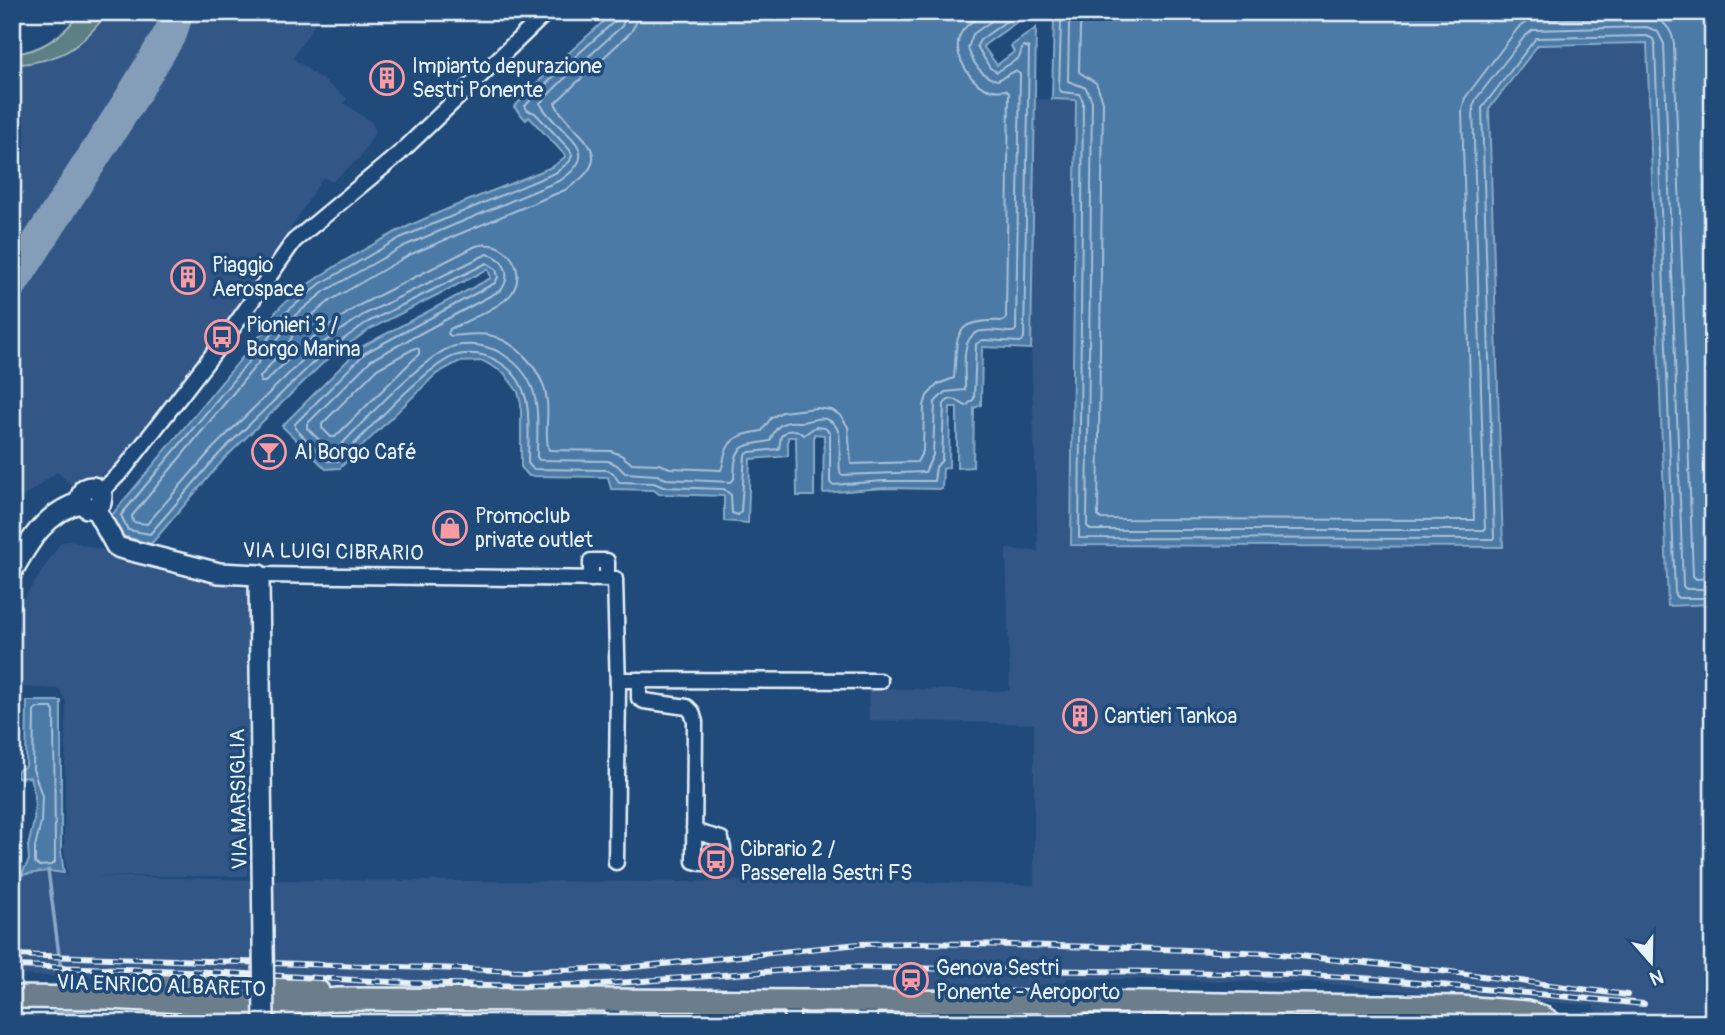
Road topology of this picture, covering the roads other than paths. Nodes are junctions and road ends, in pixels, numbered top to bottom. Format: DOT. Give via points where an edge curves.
graph roads {
  1 [pos="547,12"];
  2 [pos="94,504"];
  3 [pos="12,572"];
  4 [pos="259,575"];
  5 [pos="618,680"];
  6 [pos="639,680"];
  7 [pos="880,681"];
  8 [pos="694,828"];
  9 [pos="616,862"];
  10 [pos="12,982"];
  11 [pos="311,996"];
  12 [pos="12,997"];
  13 [pos="612,1000"];
  14 [pos="288,1010"];
  15 [pos="732,1012"];
  16 [pos="792,1012"];
  17 [pos="867,1012"];
  18 [pos="1007,1012"];
  19 [pos="1076,1012"];
  20 [pos="940,1013"];
  21 [pos="1134,1013"];
  22 [pos="1216,1013"];
  23 [pos="1268,1014"];
  24 [pos="1461,1015"];
  25 [pos="264,1023"];
  26 [pos="612,1023"];
  27 [pos="1551,1023"];
  1 -- 2 [label="street" via="400,153 294,241 230,332"];
  2 -- 3 [label="street" via="60,511 42,525"];
  2 -- 4 [label="street, VIA LUIGI CIBRARIO" via="116,546 219,573"];
  4 -- 5 [label="street, VIA LUIGI CIBRARIO" via="615,579"];
  4 -- 25 [label="street, VIA MARSIGLIA, bridge"];
  5 -- 6 [label="street"];
  5 -- 9 [label="street, VIA LUIGI CIBRARIO"];
  6 -- 7 [label="street"];
  6 -- 8 [label="street" via="639,698 687,707 692,712"];
  8 -- 8 [label="street" via="720,839 722,857 714,863 694,861"];
  10 -- 14 [label="main road, VIA ENRICO ALBARETO"];
  11 -- 13 [label="main road, VIA ENRICO ALBARETO" via="319,991 338,999"];
  11 -- 14 [label="main road, VIA ENRICO ALBARETO"];
  11 -- 14 [label="street"];
  12 -- 14 [label="main road, VIA ENRICO ALBARETO" via="108,998"];
  13 -- 15 [label="main road, VIA ENRICO ALBARETO"];
  13 -- 26 [label="street"];
  15 -- 16 [label="main road, VIA ENRICO ALBARETO"];
  16 -- 17 [label="main road, VIA ENRICO ALBARETO"];
  17 -- 20 [label="main road, VIA ENRICO ALBARETO"];
  18 -- 19 [label="main road, VIA ENRICO ALBARETO"];
  18 -- 20 [label="main road, VIA ENRICO ALBARETO"];
  19 -- 21 [label="main road, VIA ENRICO ALBARETO"];
  21 -- 22 [label="main road, VIA ENRICO ALBARETO"];
  22 -- 23 [label="main road, VIA ENRICO ALBARETO"];
  23 -- 24 [label="main road, VIA ENRICO ALBARETO"];
  24 -- 27 [label="main road, VIA ENRICO ALBARETO" via="1527,1012"];
}
